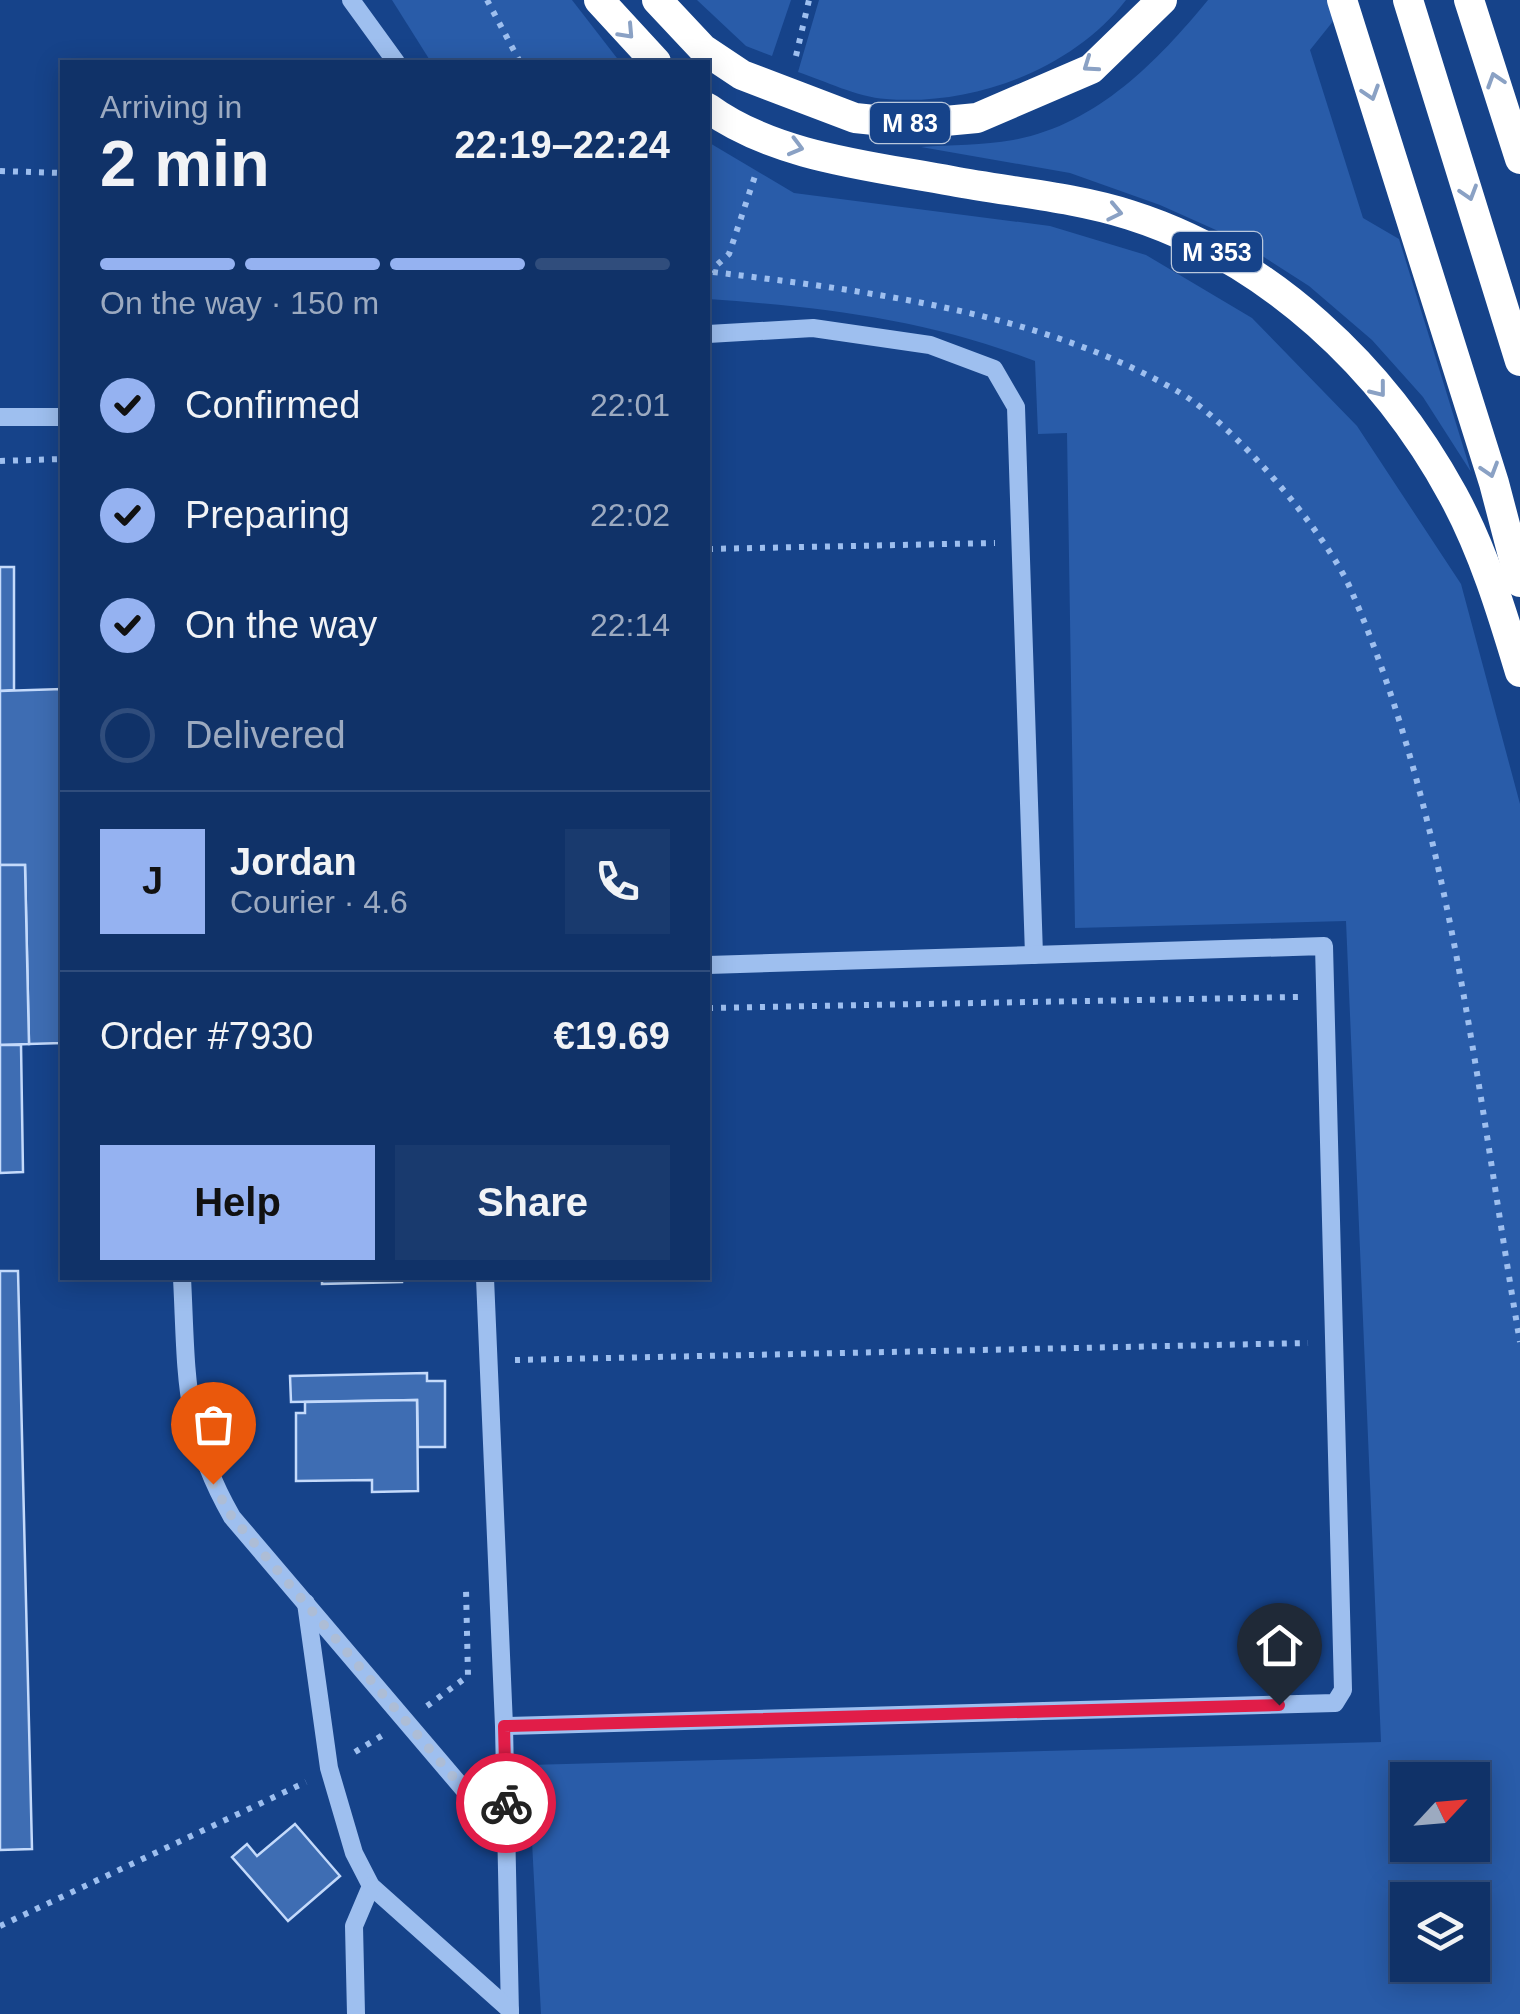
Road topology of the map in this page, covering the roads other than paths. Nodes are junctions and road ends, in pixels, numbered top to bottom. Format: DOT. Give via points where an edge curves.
graph roads {
  1 [pos="351,0"];
  2 [pos="599,0"];
  3 [pos="657,0"];
  4 [pos="1162,0"];
  5 [pos="1342,0"];
  6 [pos="1408,0"];
  7 [pos="1469,0"];
  8 [pos="395,60"];
  9 [pos="654,60"];
  10 [pos="710,109"];
  11 [pos="1520,160"];
  12 [pos="710,334"];
  13 [pos="1520,361"];
  14 [pos="60,416"];
  15 [pos="0,417"];
  16 [pos="1520,582"];
  17 [pos="1520,672"];
  18 [pos="1034,955"];
  19 [pos="710,966"];
  20 [pos="182,1280"];
  21 [pos="485,1280"];
  22 [pos="306,1602"];
  23 [pos="504,1726"];
  24 [pos="506,1839"];
  25 [pos="371,1886"];
  26 [pos="510,2012"];
  27 [pos="356,2014"];
  1 -- 8 [label="lane"];
  2 -- 9 [label="highway, one-way"];
  4 -- 3 [label="highway, M 83, one-way" via="1091,68 978,118 914,124 856,118 742,75 703,49"];
  5 -- 16 [label="highway, one-way"];
  6 -- 13 [label="highway, one-way"];
  11 -- 7 [label="highway, one-way"];
  10 -- 17 [label="highway, M 353, one-way" via="771,140 848,161 1128,214 1208,246 1286,296 1350,353 1453,496"];
  12 -- 18 [label="lane" via="812,328 930,345 994,369 1016,407"];
  14 -- 15 [label="lane"];
  18 -- 19 [label="lane"];
  18 -- 23 [label="lane" via="1324,946 1342,1690 1335,1703"];
  20 -- 22 [label="lane" via="188,1410 202,1454 232,1517"];
  21 -- 23 [label="lane"];
  22 -- 24 [label="lane"];
  22 -- 25 [label="lane" via="329,1768"];
  23 -- 24 [label="lane"];
  24 -- 26 [label="lane"];
  25 -- 26 [label="lane"];
  25 -- 27 [label="lane" via="354,1926"];
}
